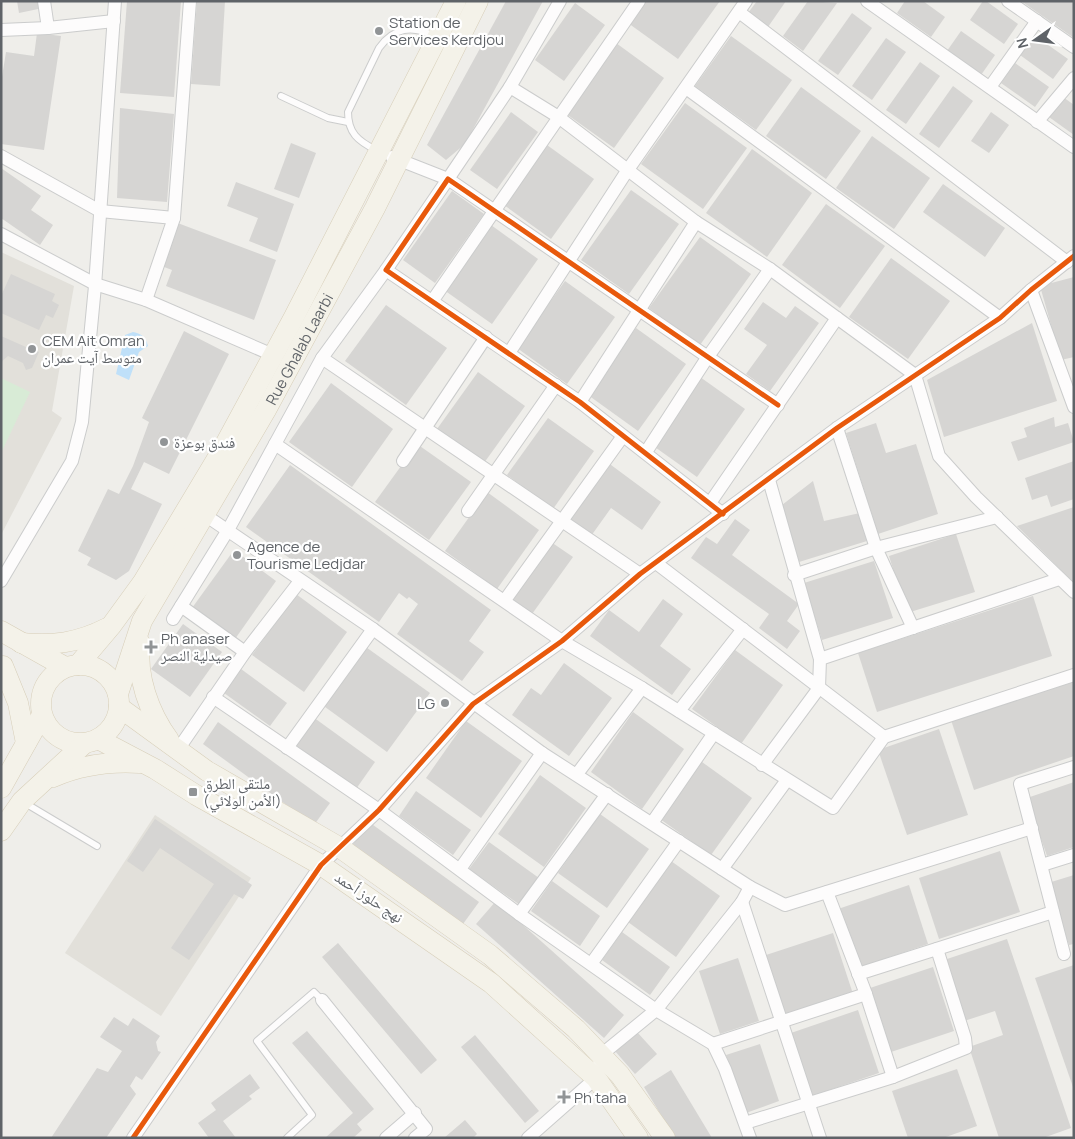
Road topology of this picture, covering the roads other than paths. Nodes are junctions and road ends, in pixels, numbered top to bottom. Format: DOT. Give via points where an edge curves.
graph roads {
  1 [pos="44,1"];
  2 [pos="115,1"];
  3 [pos="190,1"];
  4 [pos="478,1"];
  5 [pos="560,1"];
  6 [pos="639,1"];
  7 [pos="867,1"];
  8 [pos="1008,1"];
  9 [pos="742,6"];
  10 [pos="453,8"];
  11 [pos="114,21"];
  12 [pos="1037,22"];
  13 [pos="468,23"];
  14 [pos="48,28"];
  15 [pos="1,30"];
  16 [pos="438,38"];
  17 [pos="1074,47"];
  18 [pos="1074,78"];
  19 [pos="510,87"];
  20 [pos="990,87"];
  21 [pos="686,88"];
  22 [pos="281,96"];
  23 [pos="557,116"];
  24 [pos="348,122"];
  25 [pos="1037,122"];
  26 [pos="1074,147"];
  27 [pos="378,151"];
  28 [pos="1,156"];
  29 [pos="400,160"];
  30 [pos="627,171"];
  31 [pos="448,179"];
  32 [pos="100,211"];
  33 [pos="494,211"];
  34 [pos="174,218"];
  35 [pos="696,222"];
  36 [pos="1,234"];
  37 [pos="1070,259"];
  38 [pos="568,261"];
  39 [pos="770,268"];
  40 [pos="386,270"];
  41 [pos="95,284"];
  42 [pos="1031,290"];
  43 [pos="146,300"];
  44 [pos="433,300"];
  45 [pos="640,310"];
  46 [pos="837,318"];
  47 [pos="1000,318"];
  48 [pos="486,337"];
  49 [pos="509,353"];
  50 [pos="273,355"];
  51 [pos="322,358"];
  52 [pos="707,358"];
  53 [pos="915,375"];
  54 [pos="556,385"];
  55 [pos="248,400"];
  56 [pos="580,402"];
  57 [pos="778,404"];
  58 [pos="1074,407"];
  59 [pos="266,410"];
  60 [pos="837,428"];
  61 [pos="425,429"];
  62 [pos="623,436"];
  63 [pos="274,444"];
  64 [pos="646,452"];
  65 [pos="403,460"];
  66 [pos="494,474"];
  67 [pos="769,480"];
  68 [pos="710,503"];
  69 [pos="197,510"];
  70 [pos="468,511"];
  71 [pos="722,514"];
  72 [pos="997,517"];
  73 [pos="562,521"];
  74 [pos="228,530"];
  75 [pos="876,548"];
  76 [pos="656,563"];
  77 [pos="640,574"];
  78 [pos="794,575"];
  79 [pos="1059,579"];
  80 [pos="1,581"];
  81 [pos="300,581"];
  82 [pos="1074,592"];
  83 [pos="505,600"];
  84 [pos="181,606"];
  85 [pos="173,619"];
  86 [pos="142,621"];
  87 [pos="110,626"];
  88 [pos="913,628"];
  89 [pos="373,629"];
  90 [pos="743,629"];
  91 [pos="1,631"];
  92 [pos="562,640"];
  93 [pos="21,643"];
  94 [pos="245,652"];
  95 [pos="820,660"];
  96 [pos="2,666"];
  97 [pos="72,666"];
  98 [pos="1074,675"];
  99 [pos="642,688"];
  100 [pos="819,688"];
  101 [pos="213,697"];
  102 [pos="119,701"];
  103 [pos="473,704"];
  104 [pos="42,707"];
  105 [pos="679,711"];
  106 [pos="714,733"];
  107 [pos="884,737"];
  108 [pos="92,741"];
  109 [pos="26,743"];
  110 [pos="287,748"];
  111 [pos="177,751"];
  112 [pos="542,753"];
  113 [pos="143,763"];
  114 [pos="762,764"];
  115 [pos="1074,767"];
  116 [pos="577,774"];
  117 [pos="787,780"];
  118 [pos="42,782"];
  119 [pos="1,788"];
  120 [pos="607,794"];
  121 [pos="22,801"];
  122 [pos="379,810"];
  123 [pos="652,823"];
  124 [pos="1032,828"];
  125 [pos="1,831"];
  126 [pos="679,841"];
  127 [pos="98,846"];
  128 [pos="339,847"];
  129 [pos="1074,855"];
  130 [pos="321,865"];
  131 [pos="1042,865"];
  132 [pos="460,869"];
  133 [pos="722,869"];
  134 [pos="750,888"];
  135 [pos="827,892"];
  136 [pos="742,902"];
  137 [pos="1054,912"];
  138 [pos="519,914"];
  139 [pos="937,949"];
  140 [pos="1064,954"];
  141 [pos="591,964"];
  142 [pos="858,974"];
  143 [pos="866,994"];
  144 [pos="322,1000"];
  145 [pos="656,1010"];
  146 [pos="782,1023"];
  147 [pos="713,1044"];
  148 [pos="601,1055"];
  149 [pos="893,1077"];
  150 [pos="596,1078"];
  151 [pos="808,1102"];
  152 [pos="415,1113"];
  153 [pos="745,1123"];
  154 [pos="132,1138"];
  155 [pos="287,1138"];
  156 [pos="386,1138"];
  157 [pos="415,1138"];
  158 [pos="528,1138"];
  159 [pos="638,1138"];
  160 [pos="665,1138"];
  161 [pos="750,1138"];
  162 [pos="820,1138"];
  1 -- 14 [label="street"];
  2 -- 11 [label="street"];
  3 -- 34 [label="street"];
  4 -- 13 [label="main road, Rue Ghalab Laarbi"];
  5 -- 19 [label="street"];
  6 -- 23 [label="street"];
  7 -- 20 [label="street"];
  8 -- 12 [label="street"];
  9 -- 21 [label="street"];
  9 -- 37 [label="street"];
  10 -- 13 [label="main road"];
  10 -- 16 [label="main road, Rue Ghalab Laarbi"];
  11 -- 14 [label="street"];
  11 -- 32 [label="street"];
  12 -- 17 [label="street"];
  12 -- 20 [label="street"];
  13 -- 29 [label="main road, Rue Ghalab Laarbi"];
  14 -- 15 [label="street"];
  16 -- 24 [label="lane" via="416,28 394,32 385,39 351,103"];
  16 -- 27 [label="main road, Rue Ghalab Laarbi"];
  18 -- 25 [label="street"];
  19 -- 23 [label="street"];
  19 -- 31 [label="street"];
  20 -- 25 [label="street"];
  21 -- 30 [label="street"];
  21 -- 47 [label="street"];
  22 -- 24 [label="lane" via="328,118"];
  23 -- 30 [label="street"];
  23 -- 33 [label="street"];
  24 -- 27 [label="lane" via="358,140"];
  25 -- 26 [label="street"];
  27 -- 29 [label="street"];
  27 -- 50 [label="main road, Rue Ghalab Laarbi"];
  28 -- 32 [label="street"];
  29 -- 31 [label="street"];
  29 -- 59 [label="main road, Rue Ghalab Laarbi"];
  30 -- 35 [label="street"];
  30 -- 38 [label="street"];
  31 -- 33 [label="street"];
  31 -- 40 [label="street"];
  32 -- 34 [label="street"];
  32 -- 41 [label="street"];
  33 -- 38 [label="street"];
  33 -- 44 [label="street"];
  34 -- 43 [label="street"];
  35 -- 39 [label="street"];
  35 -- 45 [label="street"];
  36 -- 41 [label="street"];
  37 -- 42 [label="street"];
  38 -- 45 [label="street"];
  38 -- 49 [label="street"];
  39 -- 46 [label="street"];
  39 -- 52 [label="street"];
  40 -- 44 [label="street"];
  40 -- 51 [label="street"];
  41 -- 43 [label="street"];
  41 -- 80 [label="street" via="82,422 72,461"];
  42 -- 47 [label="street"];
  42 -- 58 [label="street"];
  43 -- 50 [label="street"];
  44 -- 48 [label="street"];
  45 -- 52 [label="street"];
  45 -- 56 [label="street"];
  46 -- 53 [label="street"];
  46 -- 57 [label="street"];
  47 -- 53 [label="street"];
  48 -- 49 [label="street"];
  48 -- 61 [label="street"];
  49 -- 54 [label="street"];
  50 -- 55 [label="main road, Rue Ghalab Laarbi"];
  51 -- 61 [label="street"];
  51 -- 63 [label="street"];
  52 -- 57 [label="street"];
  52 -- 64 [label="street"];
  53 -- 60 [label="street"];
  53 -- 72 [label="street" via="939,456"];
  54 -- 56 [label="street"];
  54 -- 66 [label="street"];
  55 -- 59 [label="main road"];
  55 -- 69 [label="main road, Rue Ghalab Laarbi"];
  56 -- 62 [label="street"];
  57 -- 68 [label="street"];
  59 -- 69 [label="main road, Rue Ghalab Laarbi"];
  60 -- 67 [label="street"];
  60 -- 75 [label="street"];
  61 -- 65 [label="street"];
  61 -- 66 [label="street"];
  62 -- 64 [label="street"];
  62 -- 73 [label="street"];
  63 -- 74 [label="street"];
  63 -- 83 [label="street"];
  64 -- 68 [label="street"];
  66 -- 70 [label="street"];
  66 -- 73 [label="street"];
  67 -- 71 [label="street"];
  67 -- 78 [label="street"];
  68 -- 71 [label="street"];
  69 -- 74 [label="street"];
  69 -- 86 [label="main road, Rue Ghalab Laarbi"];
  69 -- 87 [label="main road, Rue Ghalab Laarbi"];
  71 -- 76 [label="street"];
  72 -- 75 [label="street"];
  72 -- 79 [label="street"];
  73 -- 77 [label="street"];
  73 -- 83 [label="street"];
  74 -- 81 [label="street"];
  74 -- 84 [label="street"];
  75 -- 78 [label="street"];
  75 -- 88 [label="street"];
  76 -- 77 [label="street"];
  76 -- 90 [label="street"];
  77 -- 92 [label="street"];
  78 -- 95 [label="street"];
  79 -- 82 [label="street"];
  79 -- 88 [label="street"];
  81 -- 89 [label="street"];
  81 -- 94 [label="street"];
  83 -- 92 [label="street"];
  84 -- 85 [label="street"];
  84 -- 94 [label="street"];
  86 -- 102 [label="main road, Rue Ghalab Laarbi"];
  86 -- 111 [label="main road" via="141,677 148,704 160,729"];
  87 -- 93 [label="main road" via="90,637 67,643"];
  87 -- 97 [label="main road, Rue Ghalab Laarbi"];
  88 -- 95 [label="street"];
  89 -- 103 [label="street"];
  89 -- 110 [label="street"];
  90 -- 100 [label="street"];
  90 -- 105 [label="street"];
  91 -- 93 [label="main road"];
  92 -- 99 [label="street"];
  92 -- 103 [label="street"];
  93 -- 97 [label="main road"];
  94 -- 101 [label="street"];
  95 -- 100 [label="street"];
  96 -- 104 [label="main road"];
  96 -- 109 [label="main road" via="18,704"];
  97 -- 102 [label="main road" via="91,666 103,672 112,682"];
  97 -- 104 [label="main road" via="53,675 45,686"];
  98 -- 107 [label="street"];
  99 -- 105 [label="street"];
  99 -- 116 [label="street"];
  100 -- 107 [label="street"];
  100 -- 114 [label="street"];
  101 -- 110 [label="street"];
  101 -- 111 [label="street"];
  102 -- 108 [label="main road" via="116,720 109,731"];
  102 -- 111 [label="main road, نهج حلوز أحمد"];
  103 -- 112 [label="street"];
  103 -- 122 [label="street"];
  104 -- 108 [label="main road" via="54,734 74,743"];
  104 -- 109 [label="main road"];
  105 -- 106 [label="street"];
  106 -- 114 [label="street"];
  106 -- 123 [label="street"];
  107 -- 117 [label="street" via="833,808"];
  108 -- 113 [label="main road, نهج حلوز أحمد"];
  108 -- 118 [label="main road"];
  109 -- 119 [label="main road"];
  110 -- 122 [label="street"];
  111 -- 128 [label="main road, نهج حلوز أحمد"];
  112 -- 116 [label="street"];
  112 -- 132 [label="street"];
  113 -- 118 [label="main road" via="81,767"];
  113 -- 130 [label="main road, نهج حلوز أحمد"];
  114 -- 117 [label="street"];
  115 -- 124 [label="street" via="1020,784"];
  116 -- 120 [label="street"];
  117 -- 133 [label="street"];
  118 -- 121 [label="main road"];
  120 -- 123 [label="street"];
  120 -- 138 [label="street"];
  121 -- 125 [label="main road"];
  121 -- 127 [label="lane"];
  122 -- 128 [label="street"];
  122 -- 132 [label="street"];
  123 -- 126 [label="street"];
  124 -- 131 [label="street"];
  124 -- 135 [label="street"];
  126 -- 133 [label="street"];
  126 -- 141 [label="street"];
  128 -- 130 [label="street"];
  128 -- 148 [label="main road, نهج حلوز أحمد" via="490,955 576,1029"];
  129 -- 131 [label="street"];
  130 -- 150 [label="main road, نهج حلوز أحمد" via="490,982"];
  130 -- 154 [label="street"];
  131 -- 137 [label="street"];
  132 -- 138 [label="street"];
  133 -- 134 [label="street"];
  134 -- 135 [label="street" via="785,905"];
  134 -- 136 [label="street"];
  135 -- 142 [label="street"];
  136 -- 145 [label="street"];
  136 -- 146 [label="street"];
  137 -- 139 [label="street"];
  137 -- 140 [label="street"];
  138 -- 141 [label="street"];
  139 -- 142 [label="street"];
  139 -- 149 [label="street" via="966,1048"];
  141 -- 145 [label="street"];
  142 -- 143 [label="street"];
  143 -- 146 [label="street"];
  143 -- 149 [label="street"];
  144 -- 152 [label="street"];
  144 -- 155 [label="lane" via="314,992 257,1041 312,1115"];
  145 -- 147 [label="street"];
  145 -- 148 [label="street"];
  146 -- 147 [label="street"];
  146 -- 151 [label="street"];
  147 -- 153 [label="street"];
  148 -- 150 [label="street"];
  148 -- 160 [label="main road, نهج حلوز أحمد" via="620,1075"];
  149 -- 151 [label="street"];
  150 -- 158 [label="street"];
  150 -- 159 [label="main road, نهج حلوز أحمد"];
  151 -- 153 [label="street"];
  151 -- 162 [label="street"];
  152 -- 156 [label="street"];
  152 -- 157 [label="street" via="426,1129"];
  153 -- 161 [label="street"];
}
